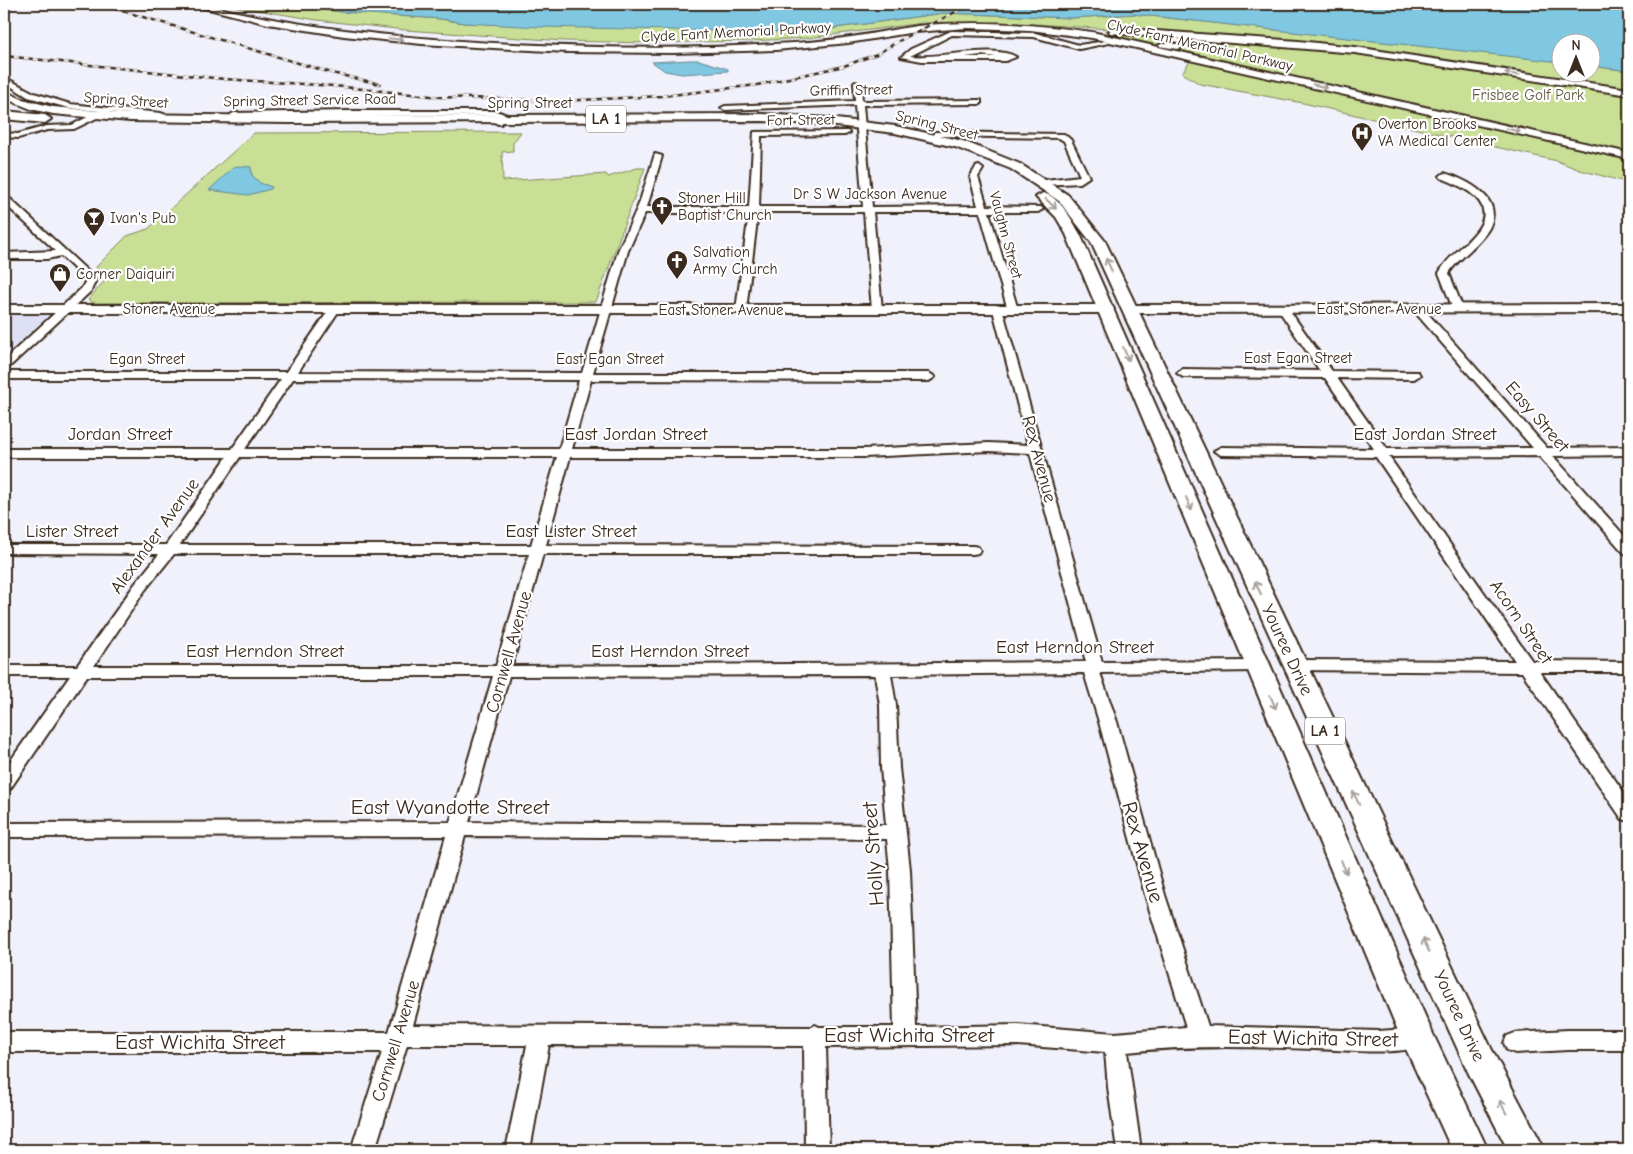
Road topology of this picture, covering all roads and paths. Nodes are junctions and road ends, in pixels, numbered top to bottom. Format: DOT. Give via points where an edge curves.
graph roads {
  1 [pos="193,4"];
  2 [pos="207,4"];
  3 [pos="1008,26"];
  4 [pos="1073,28"];
  5 [pos="1171,38"];
  6 [pos="1269,42"];
  7 [pos="1106,43"];
  8 [pos="1156,46"];
  9 [pos="929,59"];
  10 [pos="4,79"];
  11 [pos="857,84"];
  12 [pos="21,91"];
  13 [pos="1629,92"];
  14 [pos="4,95"];
  15 [pos="859,102"];
  16 [pos="978,102"];
  17 [pos="725,108"];
  18 [pos="108,110"];
  19 [pos="4,115"];
  20 [pos="95,115"];
  21 [pos="84,121"];
  22 [pos="499,121"];
  23 [pos="861,128"];
  24 [pos="845,133"];
  25 [pos="938,134"];
  26 [pos="4,135"];
  27 [pos="658,156"];
  28 [pos="1629,156"];
  29 [pos="978,169"];
  30 [pos="1444,176"];
  31 [pos="1045,183"];
  32 [pos="4,198"];
  33 [pos="9,209"];
  34 [pos="869,209"];
  35 [pos="984,209"];
  36 [pos="1038,209"];
  37 [pos="642,210"];
  38 [pos="754,210"];
  39 [pos="62,253"];
  40 [pos="4,256"];
  41 [pos="1283,308"];
  42 [pos="1458,308"];
  43 [pos="1629,308"];
  44 [pos="1118,309"];
  45 [pos="1418,309"];
  46 [pos="4,310"];
  47 [pos="64,310"];
  48 [pos="335,310"];
  49 [pos="606,310"];
  50 [pos="740,310"];
  51 [pos="877,310"];
  52 [pos="1005,310"];
  53 [pos="4,366"];
  54 [pos="1183,373"];
  55 [pos="1328,374"];
  56 [pos="4,375"];
  57 [pos="290,375"];
  58 [pos="588,375"];
  59 [pos="1414,375"];
  60 [pos="928,377"];
  61 [pos="1036,449"];
  62 [pos="1221,451"];
  63 [pos="1629,451"];
  64 [pos="1544,452"];
  65 [pos="4,453"];
  66 [pos="236,453"];
  67 [pos="566,453"];
  68 [pos="1381,453"];
  69 [pos="4,549"];
  70 [pos="170,550"];
  71 [pos="538,550"];
  72 [pos="973,550"];
  73 [pos="1629,550"];
  74 [pos="1294,665"];
  75 [pos="1093,666"];
  76 [pos="1258,666"];
  77 [pos="1527,666"];
  78 [pos="1629,667"];
  79 [pos="882,668"];
  80 [pos="4,671"];
  81 [pos="83,671"];
  82 [pos="503,671"];
  83 [pos="4,784"];
  84 [pos="1629,814"];
  85 [pos="457,829"];
  86 [pos="4,830"];
  87 [pos="896,832"];
  88 [pos="540,1035"];
  89 [pos="815,1035"];
  90 [pos="905,1036"];
  91 [pos="1200,1036"];
  92 [pos="398,1038"];
  93 [pos="1418,1038"];
  94 [pos="1629,1040"];
  95 [pos="4,1042"];
  96 [pos="1115,1043"];
  97 [pos="1515,1043"];
  98 [pos="363,1150"];
  99 [pos="518,1150"];
  100 [pos="817,1150"];
  101 [pos="1129,1150"];
  102 [pos="1470,1150"];
  103 [pos="1527,1150"];
  1 -- 3 [label="main road, Clyde Fant Memorial Parkway, one-way" via="274,22 394,39 603,50 776,47 925,28"];
  2 -- 4 [label="main road, Clyde Fant Memorial Parkway" via="274,17 370,28 601,44 775,42 917,25 964,23"];
  3 -- 7 [label="main road" via="1063,33"];
  3 -- 8 [label="main road, Clyde Fant Memorial Parkway"];
  4 -- 5 [label="main road"];
  4 -- 6 [label="main road, Clyde Fant Memorial Parkway"];
  5 -- 6 [label="main road"];
  5 -- 8 [label="street" via="1156,40"];
  5 -- 8 [label="street" via="1187,44"];
  13 -- 6 [label="main road, Clyde Fant Memorial Parkway, one-way" via="1395,56"];
  7 -- 8 [label="main road"];
  7 -- 9 [label="street" via="1079,47 1035,35 951,34 904,57"];
  8 -- 28 [label="main road, Clyde Fant Memorial Parkway, one-way" via="1192,58"];
  9 -- 9 [label="street" via="981,53 1014,57 1006,59"];
  10 -- 12 [label="street, Spring Street Service Road"];
  11 -- 15 [label="street"];
  12 -- 14 [label="street"];
  12 -- 18 [label="street, Spring Street Service Road" via="69,106"];
  14 -- 20 [label="main road, Spring Street / LA 1" via="40,107"];
  15 -- 16 [label="street, Griffin Street"];
  15 -- 17 [label="street, Griffin Street"];
  15 -- 23 [label="street"];
  18 -- 20 [label="street, Spring Street Service Road"];
  18 -- 22 [label="street, Spring Street Service Road" via="172,115 496,113 502,114"];
  19 -- 21 [label="main road, Spring Street / LA 1"];
  20 -- 21 [label="street, Spring Street Service Road"];
  20 -- 22 [label="main road, Spring Street / LA 1" via="170,119"];
  21 -- 22 [label="main road, Spring Street / LA 1"];
  21 -- 26 [label="street, Spring Street Service Road" via="74,127 43,128 18,136"];
  22 -- 23 [label="main road, Spring Street / LA 1" via="748,122"];
  23 -- 31 [label="main road, Spring Street / LA 1" via="907,133 964,147 1006,162"];
  23 -- 34 [label="street"];
  23 -- 44 [label="main road, Spring Street / LA 1, one-way" via="965,156 1008,174 1034,190 1054,206 1069,226"];
  24 -- 38 [label="street, Fort Street" via="757,134"];
  25 -- 31 [label="street" via="1061,136 1067,140 1084,177"];
  27 -- 37 [label="street, Cornwell Avenue"];
  29 -- 35 [label="street, Vaughn Street" via="974,177"];
  30 -- 42 [label="street" via="1483,198 1489,219 1481,234 1456,254 1444,273"];
  44 -- 31 [label="main road, Spring Street / LA 1, one-way" via="1098,241 1083,216"];
  32 -- 33 [label="street"];
  33 -- 39 [label="street"];
  34 -- 35 [label="street, Dr S W Jackson Avenue"];
  34 -- 38 [label="street, Dr S W Jackson Avenue"];
  34 -- 51 [label="street"];
  35 -- 36 [label="street, Dr S W Jackson Avenue"];
  35 -- 52 [label="street, Vaughn Street"];
  37 -- 38 [label="street, Dr S W Jackson Avenue"];
  37 -- 49 [label="street, Cornwell Avenue" via="623,251"];
  38 -- 50 [label="street"];
  39 -- 40 [label="street"];
  39 -- 47 [label="street" via="91,279 87,289"];
  41 -- 44 [label="main road, East Stoner Avenue"];
  41 -- 45 [label="main road, East Stoner Avenue"];
  41 -- 55 [label="street, Acorn Street"];
  42 -- 43 [label="main road, East Stoner Avenue"];
  42 -- 45 [label="main road, East Stoner Avenue"];
  44 -- 52 [label="main road, East Stoner Avenue"];
  74 -- 44 [label="main road, Youree Drive / LA 1, one-way"];
  44 -- 76 [label="main road, Youree Drive / LA 1, one-way"];
  45 -- 64 [label="street, Easy Street"];
  46 -- 47 [label="main road, Stoner Avenue"];
  47 -- 48 [label="main road, Stoner Avenue"];
  47 -- 53 [label="street"];
  48 -- 49 [label="main road, East Stoner Avenue"];
  48 -- 57 [label="street, Alexander Avenue"];
  49 -- 50 [label="main road, East Stoner Avenue"];
  49 -- 58 [label="street, Cornwell Avenue"];
  50 -- 51 [label="main road, East Stoner Avenue"];
  51 -- 52 [label="main road, East Stoner Avenue"];
  52 -- 61 [label="street, Rex Avenue"];
  54 -- 55 [label="street, East Egan Street"];
  55 -- 59 [label="street, East Egan Street"];
  55 -- 68 [label="street, Acorn Street"];
  56 -- 57 [label="street, Egan Street"];
  57 -- 58 [label="street, East Egan Street"];
  57 -- 66 [label="street, Alexander Avenue"];
  58 -- 60 [label="street, East Egan Street"];
  58 -- 67 [label="street, Cornwell Avenue"];
  61 -- 67 [label="street, East Jordan Street" via="989,447 864,453"];
  61 -- 75 [label="street, Rex Avenue"];
  62 -- 68 [label="street, East Jordan Street"];
  63 -- 64 [label="street, East Jordan Street"];
  64 -- 68 [label="street, East Jordan Street"];
  64 -- 73 [label="street, Easy Street"];
  65 -- 66 [label="street, Jordan Street"];
  66 -- 67 [label="street, East Jordan Street"];
  66 -- 70 [label="street, Alexander Avenue"];
  67 -- 71 [label="street, Cornwell Avenue"];
  68 -- 77 [label="street, Acorn Street"];
  69 -- 70 [label="street, Lister Street"];
  70 -- 71 [label="street, East Lister Street"];
  70 -- 81 [label="street, Alexander Avenue" via="140,587"];
  71 -- 72 [label="street, East Lister Street"];
  71 -- 82 [label="street, Cornwell Avenue"];
  74 -- 76 [label="main road"];
  74 -- 77 [label="street"];
  103 -- 74 [label="main road, Youree Drive / LA 1, one-way" via="1476,1053"];
  75 -- 76 [label="street, East Herndon Street"];
  75 -- 79 [label="street, East Herndon Street"];
  75 -- 91 [label="street, Rex Avenue" via="1155,895"];
  76 -- 93 [label="main road, Youree Drive / LA 1, one-way"];
  77 -- 78 [label="street"];
  77 -- 84 [label="street, Acorn Street"];
  79 -- 82 [label="street, East Herndon Street"];
  79 -- 87 [label="street, Holly Street" via="888,706"];
  80 -- 81 [label="street, East Herndon Street"];
  81 -- 82 [label="street, East Herndon Street"];
  81 -- 83 [label="street, Alexander Avenue"];
  82 -- 85 [label="street, Cornwell Avenue"];
  85 -- 86 [label="street, East Wyandotte Street"];
  85 -- 87 [label="street, East Wyandotte Street"];
  85 -- 92 [label="street, Cornwell Avenue"];
  87 -- 90 [label="street, Holly Street"];
  88 -- 89 [label="street, East Wichita Street"];
  88 -- 92 [label="street, East Wichita Street"];
  88 -- 99 [label="street"];
  89 -- 90 [label="street, East Wichita Street"];
  89 -- 100 [label="street"];
  90 -- 96 [label="street, East Wichita Street" via="1018,1035"];
  91 -- 93 [label="street, East Wichita Street" via="1378,1041"];
  91 -- 96 [label="street, East Wichita Street"];
  92 -- 95 [label="street, East Wichita Street"];
  92 -- 98 [label="street, Cornwell Avenue"];
  93 -- 102 [label="main road, Youree Drive / LA 1"];
  94 -- 97 [label="street"];
  96 -- 101 [label="street"];
}
